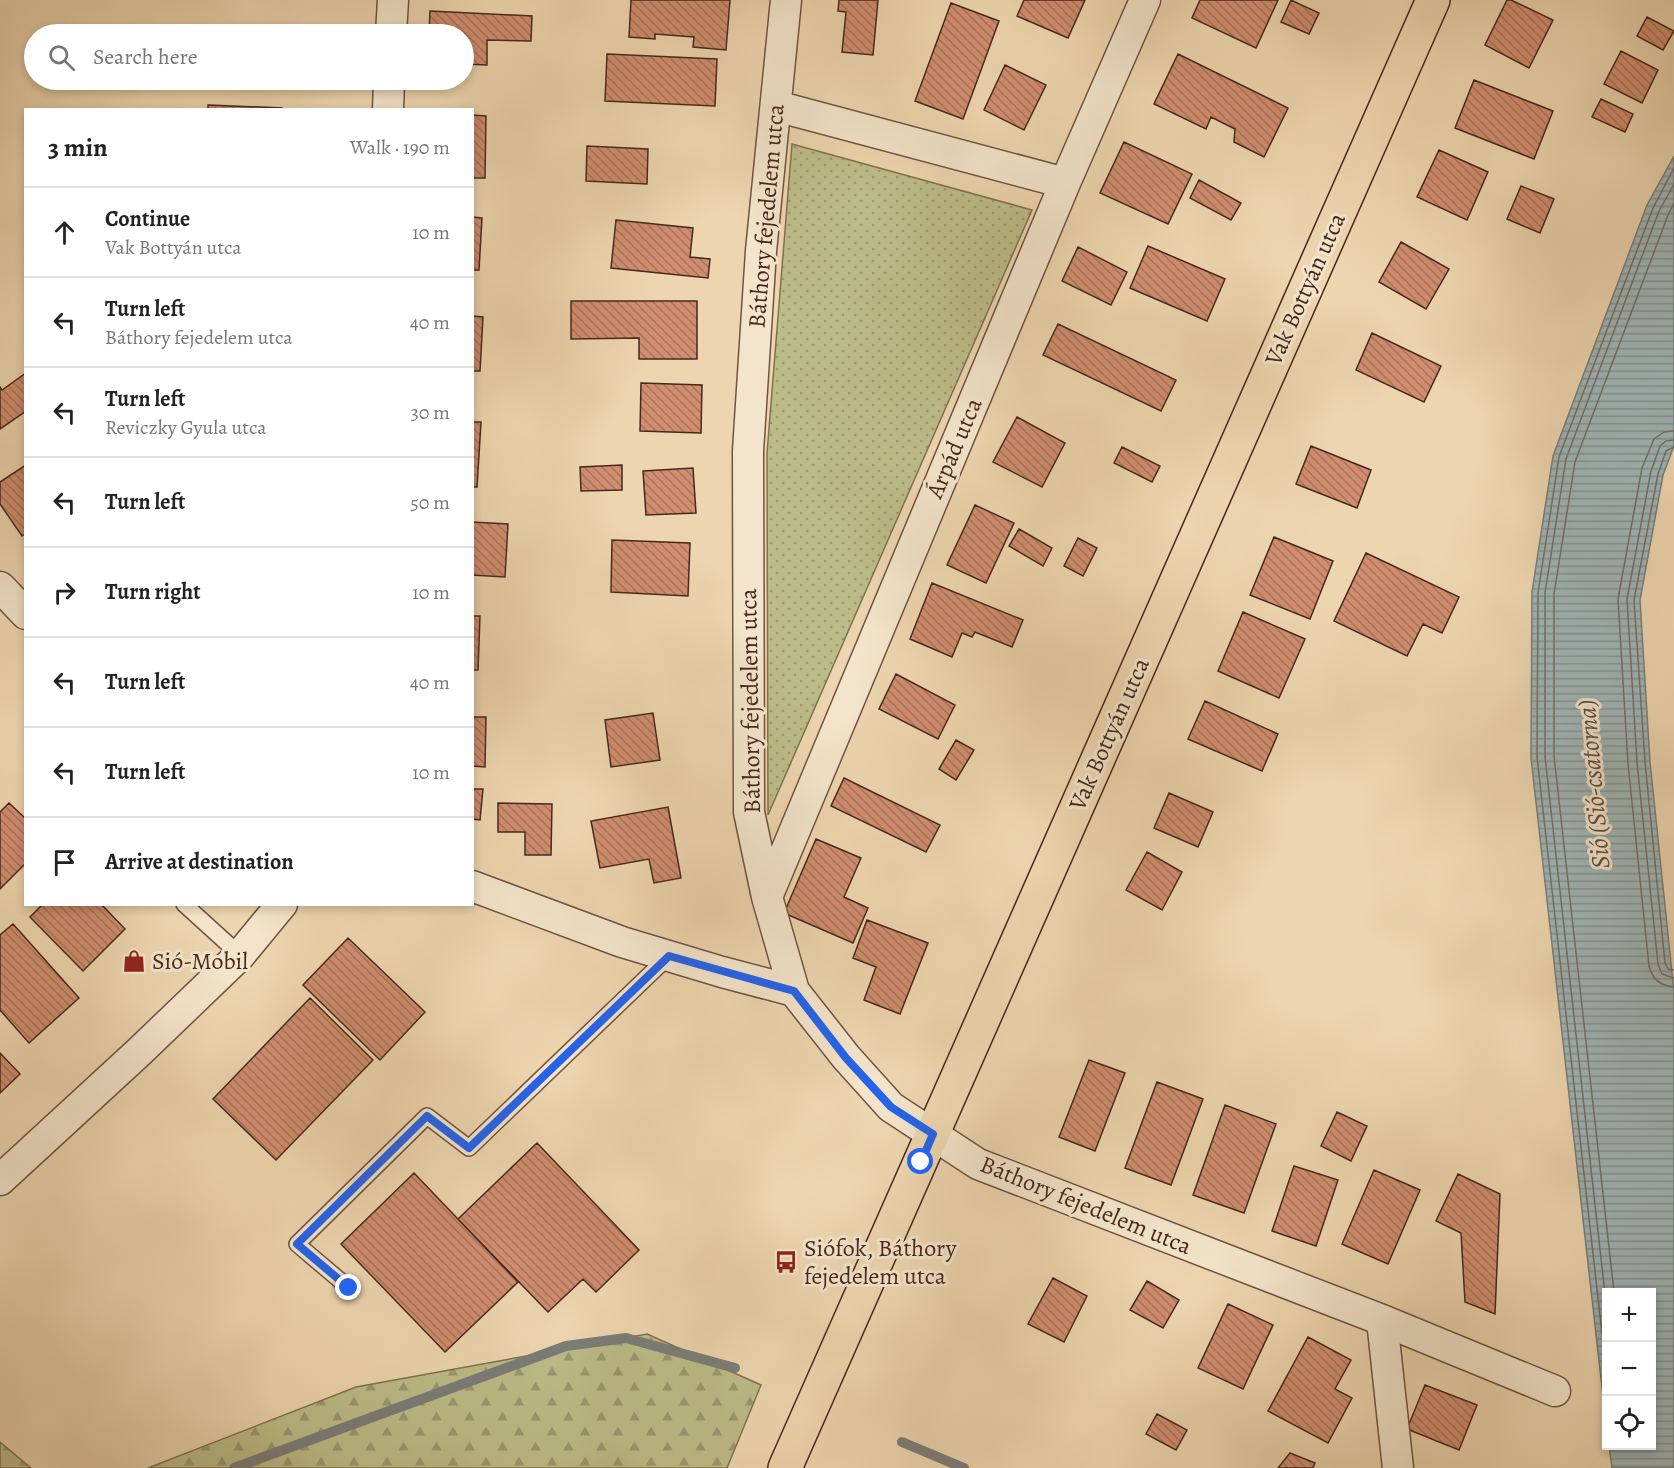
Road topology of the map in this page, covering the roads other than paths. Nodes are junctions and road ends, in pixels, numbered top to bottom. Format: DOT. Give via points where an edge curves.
graph roads {
  1 [pos="393,0"];
  2 [pos="786,0"];
  3 [pos="1145,0"];
  4 [pos="1432,0"];
  5 [pos="392,24"];
  6 [pos="389,90"];
  7 [pos="776,106"];
  8 [pos="388,108"];
  9 [pos="1065,183"];
  10 [pos="0,587"];
  11 [pos="24,612"];
  12 [pos="474,887"];
  13 [pos="766,897"];
  14 [pos="186,906"];
  15 [pos="280,906"];
  16 [pos="240,955"];
  17 [pos="669,956"];
  18 [pos="794,991"];
  19 [pos="933,1134"];
  20 [pos="0,1180"];
  21 [pos="349,1288"];
  22 [pos="1382,1320"];
  23 [pos="1556,1391"];
  24 [pos="785,1468"];
  25 [pos="1398,1468"];
  1 -- 5 [label="street"];
  2 -- 7 [label="street, Báthory fejedelem utca"];
  3 -- 9 [label="street, Árpád utca"];
  4 -- 19 [label="main road, Vak Bottyán utca"];
  6 -- 8 [label="street"];
  7 -- 9 [label="street"];
  7 -- 13 [label="street, Báthory fejedelem utca" via="761,251 748,452 749,812"];
  9 -- 13 [label="street, Árpád utca"];
  10 -- 11 [label="street"];
  12 -- 17 [label="street"];
  13 -- 18 [label="street, Báthory fejedelem utca"];
  14 -- 16 [label="lane"];
  15 -- 16 [label="street"];
  16 -- 20 [label="street"];
  17 -- 18 [label="street"];
  17 -- 21 [label="lane" via="469,1148 427,1116 297,1244"];
  18 -- 19 [label="street, Báthory fejedelem utca" via="846,1058 891,1107"];
  19 -- 22 [label="street, Báthory fejedelem utca" via="978,1164"];
  19 -- 24 [label="main road, Vak Bottyán utca"];
  22 -- 23 [label="street, Báthory fejedelem utca"];
  22 -- 25 [label="street"];
}
